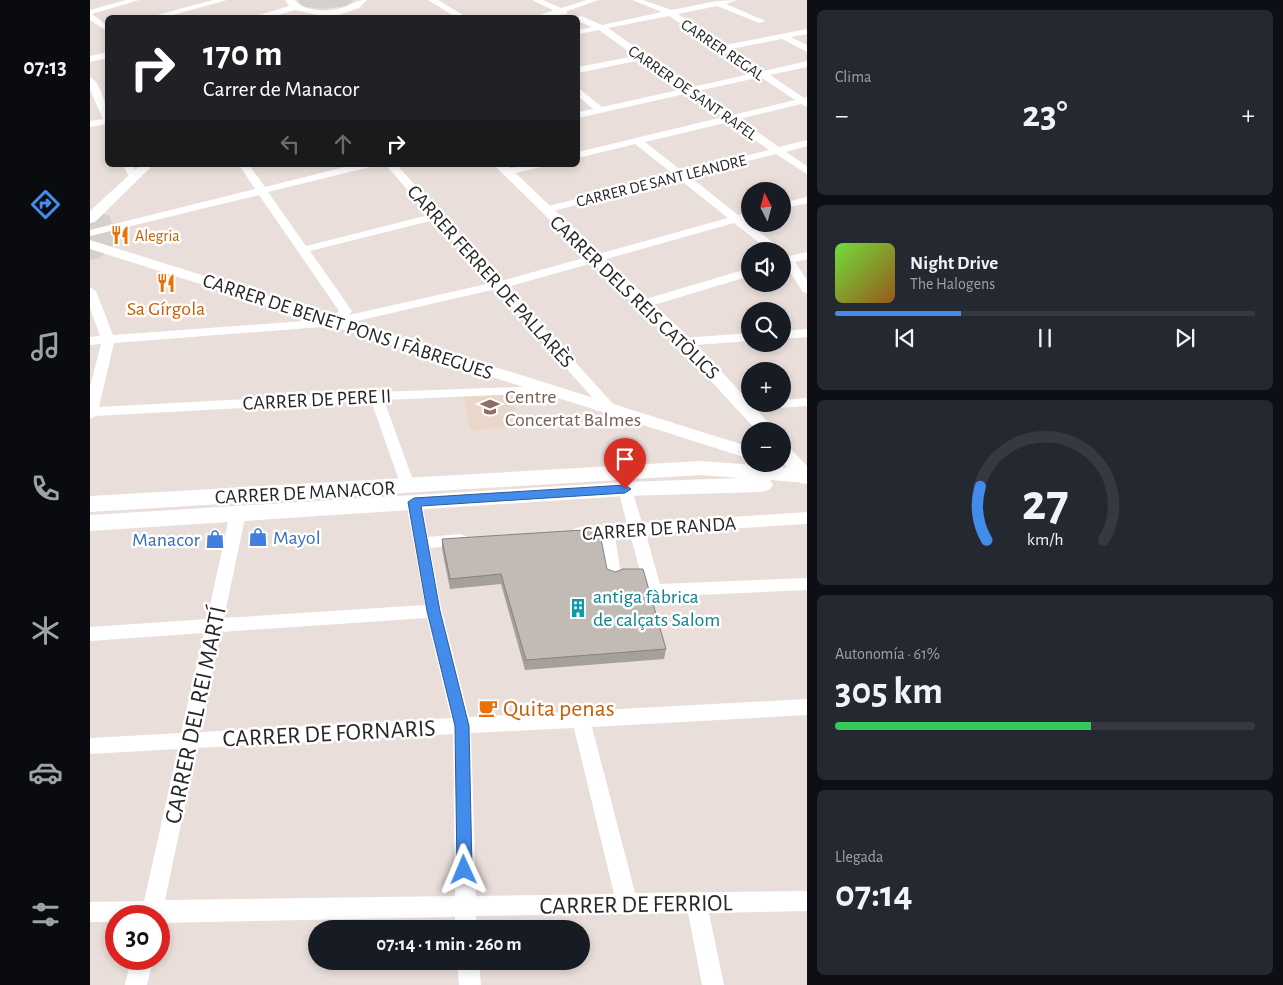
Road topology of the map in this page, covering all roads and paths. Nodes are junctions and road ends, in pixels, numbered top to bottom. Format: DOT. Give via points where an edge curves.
graph roads {
  1 [pos="135,0"];
  2 [pos="223,0"];
  3 [pos="362,0"];
  4 [pos="432,0"];
  5 [pos="536,0"];
  6 [pos="596,0"];
  7 [pos="636,0"];
  8 [pos="734,0"];
  9 [pos="713,2"];
  10 [pos="292,4"];
  11 [pos="560,10"];
  12 [pos="90,12"];
  13 [pos="344,14"];
  14 [pos="671,14"];
  15 [pos="162,15"];
  16 [pos="262,15"];
  17 [pos="306,15"];
  18 [pos="459,15"];
  19 [pos="545,15"];
  20 [pos="571,15"];
  21 [pos="90,16"];
  22 [pos="580,19"];
  23 [pos="762,21"];
  24 [pos="600,27"];
  25 [pos="105,29"];
  26 [pos="807,31"];
  27 [pos="580,32"];
  28 [pos="784,36"];
  29 [pos="723,48"];
  30 [pos="807,49"];
  31 [pos="105,56"];
  32 [pos="642,57"];
  33 [pos="90,59"];
  34 [pos="807,64"];
  35 [pos="580,70"];
  36 [pos="762,74"];
  37 [pos="90,80"];
  38 [pos="689,90"];
  39 [pos="580,94"];
  40 [pos="805,102"];
  41 [pos="600,110"];
  42 [pos="105,114"];
  43 [pos="580,115"];
  44 [pos="731,118"];
  45 [pos="105,122"];
  46 [pos="90,124"];
  47 [pos="637,141"];
  48 [pos="807,143"];
  49 [pos="778,150"];
  50 [pos="580,155"];
  51 [pos="245,167"];
  52 [pos="358,167"];
  53 [pos="393,167"];
  54 [pos="520,167"];
  55 [pos="503,169"];
  56 [pos="807,170"];
  57 [pos="131,171"];
  58 [pos="680,175"];
  59 [pos="262,192"];
  60 [pos="807,200"];
  61 [pos="791,204"];
  62 [pos="545,210"];
  63 [pos="437,216"];
  64 [pos="741,218"];
  65 [pos="90,219"];
  66 [pos="737,219"];
  67 [pos="90,233"];
  68 [pos="766,242"];
  69 [pos="90,244"];
  70 [pos="302,250"];
  71 [pos="807,255"];
  72 [pos="597,258"];
  73 [pos="791,258"];
  74 [pos="791,269"];
  75 [pos="741,275"];
  76 [pos="499,285"];
  77 [pos="807,289"];
  78 [pos="90,291"];
  79 [pos="643,304"];
  80 [pos="335,322"];
  81 [pos="807,333"];
  82 [pos="791,334"];
  83 [pos="741,338"];
  84 [pos="108,340"];
  85 [pos="90,341"];
  86 [pos="683,342"];
  87 [pos="544,389"];
  88 [pos="376,396"];
  89 [pos="741,402"];
  90 [pos="807,402"];
  91 [pos="791,403"];
  92 [pos="611,410"];
  93 [pos="90,412"];
  94 [pos="750,412"];
  95 [pos="759,422"];
  96 [pos="699,438"];
  97 [pos="718,444"];
  98 [pos="741,445"];
  99 [pos="741,458"];
  100 [pos="791,461"];
  101 [pos="741,465"];
  102 [pos="802,474"];
  103 [pos="702,475"];
  104 [pos="625,489"];
  105 [pos="411,494"];
  106 [pos="168,499"];
  107 [pos="90,504"];
  108 [pos="238,513"];
  109 [pos="90,516"];
  110 [pos="807,518"];
  111 [pos="90,523"];
  112 [pos="637,529"];
  113 [pos="606,531"];
  114 [pos="567,533"];
  115 [pos="480,539"];
  116 [pos="422,543"];
  117 [pos="614,575"];
  118 [pos="807,584"];
  119 [pos="434,611"];
  120 [pos="214,626"];
  121 [pos="90,634"];
  122 [pos="807,707"];
  123 [pos="581,719"];
  124 [pos="462,726"];
  125 [pos="189,741"];
  126 [pos="90,746"];
  127 [pos="807,901"];
  128 [pos="627,903"];
  129 [pos="697,903"];
  130 [pos="154,905"];
  131 [pos="465,906"];
  132 [pos="90,912"];
  133 [pos="105,912"];
  134 [pos="170,914"];
  135 [pos="466,920"];
  136 [pos="139,970"];
  137 [pos="469,970"];
  138 [pos="136,985"];
  139 [pos="470,985"];
  140 [pos="713,985"];
  1 -- 12 [label="street"];
  2 -- 15 [label="street"];
  3 -- 13 [label="street"];
  4 -- 18 [label="street"];
  5 -- 11 [label="street, CARRER DE SANT RAFEL"];
  6 -- 11 [label="street"];
  7 -- 14 [label="street, CARRER REGAL"];
  8 -- 9 [label="street"];
  9 -- 14 [label="street"];
  9 -- 23 [label="street"];
  10 -- 16 [label="street"];
  10 -- 17 [label="street"];
  11 -- 19 [label="street"];
  11 -- 20 [label="street, CARRER DE SANT RAFEL"];
  13 -- 17 [label="street"];
  14 -- 24 [label="street"];
  14 -- 29 [label="street, CARRER REGAL"];
  21 -- 25 [label="street"];
  22 -- 24 [label="street, CARRER DE SANT RAFEL"];
  24 -- 27 [label="street"];
  24 -- 32 [label="street, CARRER DE SANT RAFEL"];
  26 -- 28 [label="street"];
  28 -- 29 [label="street"];
  28 -- 30 [label="street"];
  29 -- 36 [label="street, CARRER REGAL"];
  31 -- 33 [label="street"];
  32 -- 35 [label="street"];
  32 -- 38 [label="street, CARRER DE SANT RAFEL"];
  34 -- 36 [label="street"];
  36 -- 38 [label="street"];
  36 -- 40 [label="street, CARRER REGAL"];
  37 -- 42 [label="street"];
  38 -- 41 [label="street"];
  38 -- 44 [label="street, CARRER DE SANT RAFEL"];
  39 -- 41 [label="street"];
  40 -- 44 [label="street"];
  41 -- 43 [label="street"];
  44 -- 47 [label="street"];
  44 -- 49 [label="street, CARRER DE SANT RAFEL"];
  45 -- 46 [label="street"];
  47 -- 50 [label="street"];
  47 -- 58 [label="street"];
  48 -- 49 [label="street, CARRER DE SANT LEANDRE"];
  49 -- 56 [label="street, CARRER DE SANT RAFEL"];
  49 -- 58 [label="street, CARRER DE SANT LEANDRE"];
  51 -- 59 [label="street"];
  52 -- 59 [label="street"];
  53 -- 63 [label="street, CARRER FERRER DE PALLARÈS"];
  54 -- 55 [label="street"];
  55 -- 62 [label="street, CARRER DELS REIS CATÒLICS"];
  57 -- 65 [label="street"];
  58 -- 62 [label="street, CARRER DE SANT LEANDRE"];
  58 -- 66 [label="street"];
  59 -- 67 [label="street"];
  59 -- 70 [label="street"];
  60 -- 61 [label="street"];
  62 -- 72 [label="street, CARRER DELS REIS CATÒLICS"];
  63 -- 70 [label="street"];
  63 -- 76 [label="street, CARRER FERRER DE PALLARÈS"];
  64 -- 66 [label="street"];
  66 -- 68 [label="street"];
  66 -- 72 [label="street"];
  69 -- 80 [label="street, CARRER DE BENET PONS I FÀBREGUES"];
  70 -- 80 [label="street" via="346,311"];
  71 -- 73 [label="street"];
  72 -- 76 [label="street"];
  72 -- 79 [label="street, CARRER DELS REIS CATÒLICS"];
  74 -- 77 [label="street"];
  75 -- 79 [label="street"];
  76 -- 80 [label="street"];
  76 -- 92 [label="street, CARRER FERRER DE PALLARÈS"];
  78 -- 84 [label="street"];
  79 -- 86 [label="street, CARRER DELS REIS CATÒLICS"];
  80 -- 84 [label="street"];
  80 -- 87 [label="street, CARRER DE BENET PONS I FÀBREGUES"];
  81 -- 82 [label="street"];
  83 -- 86 [label="street"];
  84 -- 85 [label="street"];
  84 -- 93 [label="street"];
  86 -- 89 [label="street, CARRER DELS REIS CATÒLICS"];
  87 -- 88 [label="street, CARRER DE PERE II"];
  87 -- 92 [label="street, CARRER DE BENET PONS I FÀBREGUES"];
  88 -- 93 [label="street, CARRER DE PERE II"];
  88 -- 105 [label="street"];
  90 -- 91 [label="street"];
  92 -- 96 [label="street, CARRER DE BENET PONS I FÀBREGUES"];
  94 -- 95 [label="street, CARRER DELS REIS CATÒLICS"];
  96 -- 97 [label="street, CARRER DE BENET PONS I FÀBREGUES"];
  96 -- 103 [label="street" via="712,452"];
  97 -- 98 [label="street"];
  97 -- 99 [label="street, CARRER DE BENET PONS I FÀBREGUES"];
  100 -- 102 [label="street"];
  101 -- 103 [label="main road, CARRER DE MANACOR"];
  102 -- 103 [label="main road, CARRER DE MANACOR"];
  103 -- 104 [label="main road, CARRER DE MANACOR"];
  103 -- 105 [label="main road, CARRER DE MANACOR"];
  104 -- 105 [label="main road, CARRER DE MANACOR"];
  104 -- 112 [label="street"];
  105 -- 106 [label="main road, CARRER DE MANACOR"];
  105 -- 108 [label="main road, CARRER DE MANACOR"];
  105 -- 116 [label="street"];
  106 -- 107 [label="main road, CARRER DE MANACOR"];
  106 -- 109 [label="main road" via="136,513"];
  108 -- 111 [label="main road, CARRER DE MANACOR"];
  108 -- 120 [label="street, CARRER DEL REI MARTÍ"];
  110 -- 112 [label="street, CARRER DE RANDA"];
  112 -- 113 [label="street, CARRER DE RANDA"];
  112 -- 118 [label="street" via="654,591"];
  113 -- 114 [label="street, CARRER DE RANDA"];
  113 -- 117 [label="street"];
  115 -- 116 [label="street"];
  116 -- 119 [label="street"];
  119 -- 120 [label="street"];
  119 -- 124 [label="street"];
  120 -- 121 [label="street"];
  120 -- 125 [label="street, CARRER DEL REI MARTÍ"];
  122 -- 123 [label="street, CARRER DE FORNARIS"];
  123 -- 124 [label="street, CARRER DE FORNARIS"];
  123 -- 128 [label="street"];
  124 -- 125 [label="street, CARRER DE FORNARIS"];
  124 -- 131 [label="street"];
  125 -- 126 [label="street, CARRER DE FORNARIS"];
  125 -- 130 [label="street, CARRER DEL REI MARTÍ"];
  127 -- 129 [label="street, CARRER DE FERRIOL"];
  128 -- 129 [label="street, CARRER DE FERRIOL"];
  128 -- 131 [label="street, CARRER DE FERRIOL"];
  129 -- 140 [label="street"];
  131 -- 134 [label="street, CARRER DE FERRIOL"];
  131 -- 135 [label="street"];
  132 -- 133 [label="street, CARRER DE FERRIOL"];
  136 -- 138 [label="street"];
  137 -- 139 [label="street"];
}
